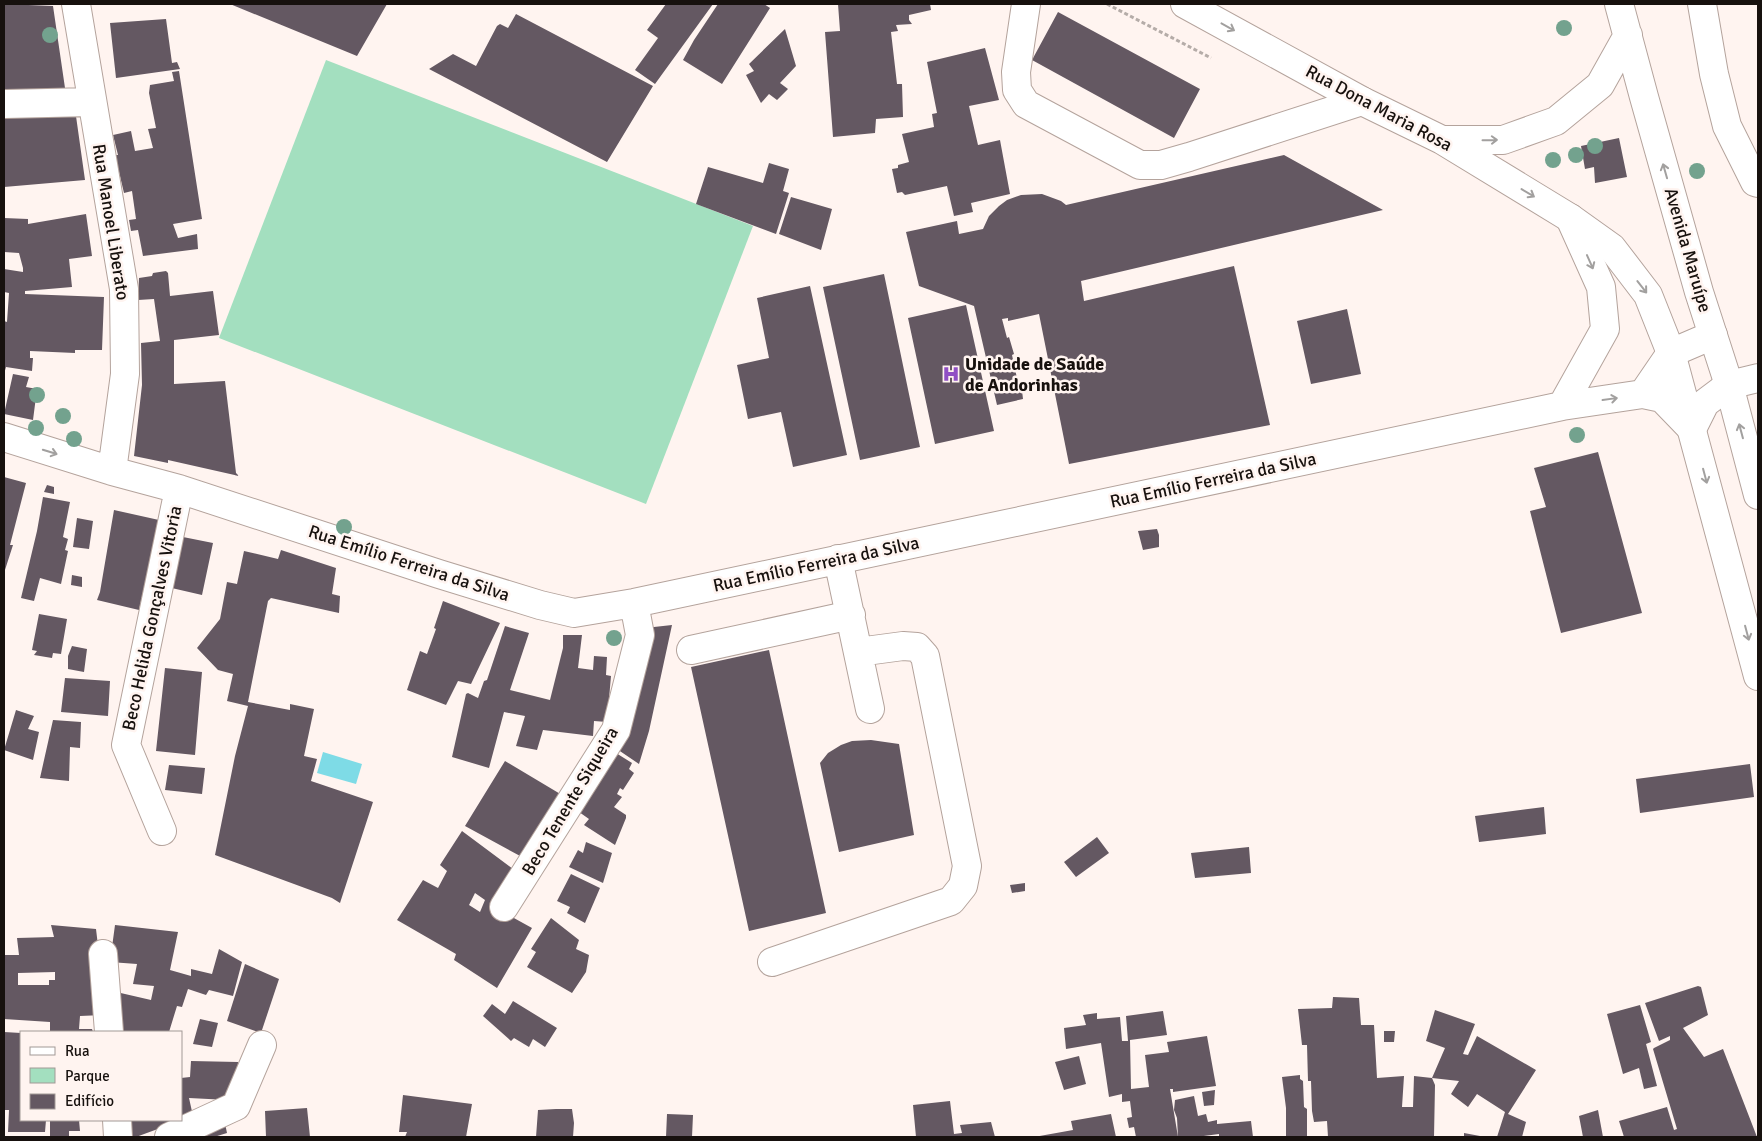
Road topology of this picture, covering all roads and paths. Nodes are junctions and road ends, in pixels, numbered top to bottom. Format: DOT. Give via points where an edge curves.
graph roads {
  1 [pos="76,4"];
  2 [pos="1026,4"];
  3 [pos="1107,4"];
  4 [pos="1185,4"];
  5 [pos="1620,4"];
  6 [pos="1702,4"];
  7 [pos="1628,35"];
  8 [pos="1213,59"];
  9 [pos="1362,101"];
  10 [pos="91,102"];
  11 [pos="4,104"];
  12 [pos="1442,140"];
  13 [pos="1758,183"];
  14 [pos="1570,218"];
  15 [pos="1714,335"];
  16 [pos="1671,353"];
  17 [pos="1758,378"];
  18 [pos="1729,385"];
  19 [pos="1643,394"];
  20 [pos="1562,406"];
  21 [pos="1692,429"];
  22 [pos="4,438"];
  23 [pos="112,471"];
  24 [pos="179,489"];
  25 [pos="1758,495"];
  26 [pos="838,559"];
  27 [pos="634,603"];
  28 [pos="851,615"];
  29 [pos="691,650"];
  30 [pos="858,652"];
  31 [pos="1758,676"];
  32 [pos="870,709"];
  33 [pos="162,831"];
  34 [pos="504,907"];
  35 [pos="103,954"];
  36 [pos="772,962"];
  37 [pos="109,1031"];
  38 [pos="262,1044"];
  39 [pos="116,1121"];
  40 [pos="118,1137"];
  41 [pos="168,1137"];
  1 -- 10 [label="street, Rua Manoel Liberato"];
  2 -- 9 [label="street" via="1016,72 1017,90 1026,104 1140,165 1161,165 1189,157"];
  3 -- 8 [label="path"];
  4 -- 9 [label="street, Rua Dona Maria Rosa, one-way"];
  5 -- 7 [label="street, Avenida Maruípe"];
  6 -- 13 [label="street" via="1727,126 1754,182"];
  12 -- 7 [label="street, one-way" via="1503,140 1556,121 1600,85"];
  15 -- 7 [label="street, Avenida Maruípe, one-way" via="1699,292"];
  9 -- 12 [label="street, Rua Dona Maria Rosa"];
  10 -- 11 [label="street"];
  10 -- 23 [label="street, Rua Manoel Liberato" via="124,289 125,374"];
  12 -- 14 [label="street, Rua Dona Maria Rosa, one-way"];
  14 -- 16 [label="street, one-way" via="1612,248 1648,295"];
  14 -- 20 [label="street, one-way" via="1601,287 1606,330"];
  15 -- 16 [label="street"];
  15 -- 18 [label="street, Avenida Maruípe"];
  16 -- 19 [label="street"];
  16 -- 21 [label="street"];
  17 -- 18 [label="street"];
  18 -- 21 [label="street" via="1705,403"];
  25 -- 18 [label="street, Avenida Maruípe, one-way"];
  20 -- 19 [label="street, Rua Emílio Ferreira da Silva, one-way"];
  19 -- 21 [label="street, Rua Emílio Ferreira da Silva" via="1662,398"];
  20 -- 26 [label="street, Rua Emílio Ferreira da Silva"];
  21 -- 31 [label="street, one-way"];
  22 -- 23 [label="street, Rua Emílio Ferreira da Silva, one-way"];
  23 -- 24 [label="street, Rua Emílio Ferreira da Silva"];
  24 -- 27 [label="street, Rua Emílio Ferreira da Silva" via="540,605 574,613"];
  24 -- 33 [label="street, Beco Helida Gonçalves Vitoria" via="126,746"];
  26 -- 27 [label="street, Rua Emílio Ferreira da Silva"];
  26 -- 28 [label="street"];
  27 -- 34 [label="street, Beco Tenente Siqueira" via="640,635 616,730"];
  28 -- 29 [label="street"];
  28 -- 30 [label="street"];
  30 -- 32 [label="street"];
  30 -- 36 [label="street" via="903,646 917,647 924,656 967,866 963,886 950,901"];
  35 -- 37 [label="street"];
  38 -- 41 [label="street" via="236,1106"];
  39 -- 40 [label="street"];
}
